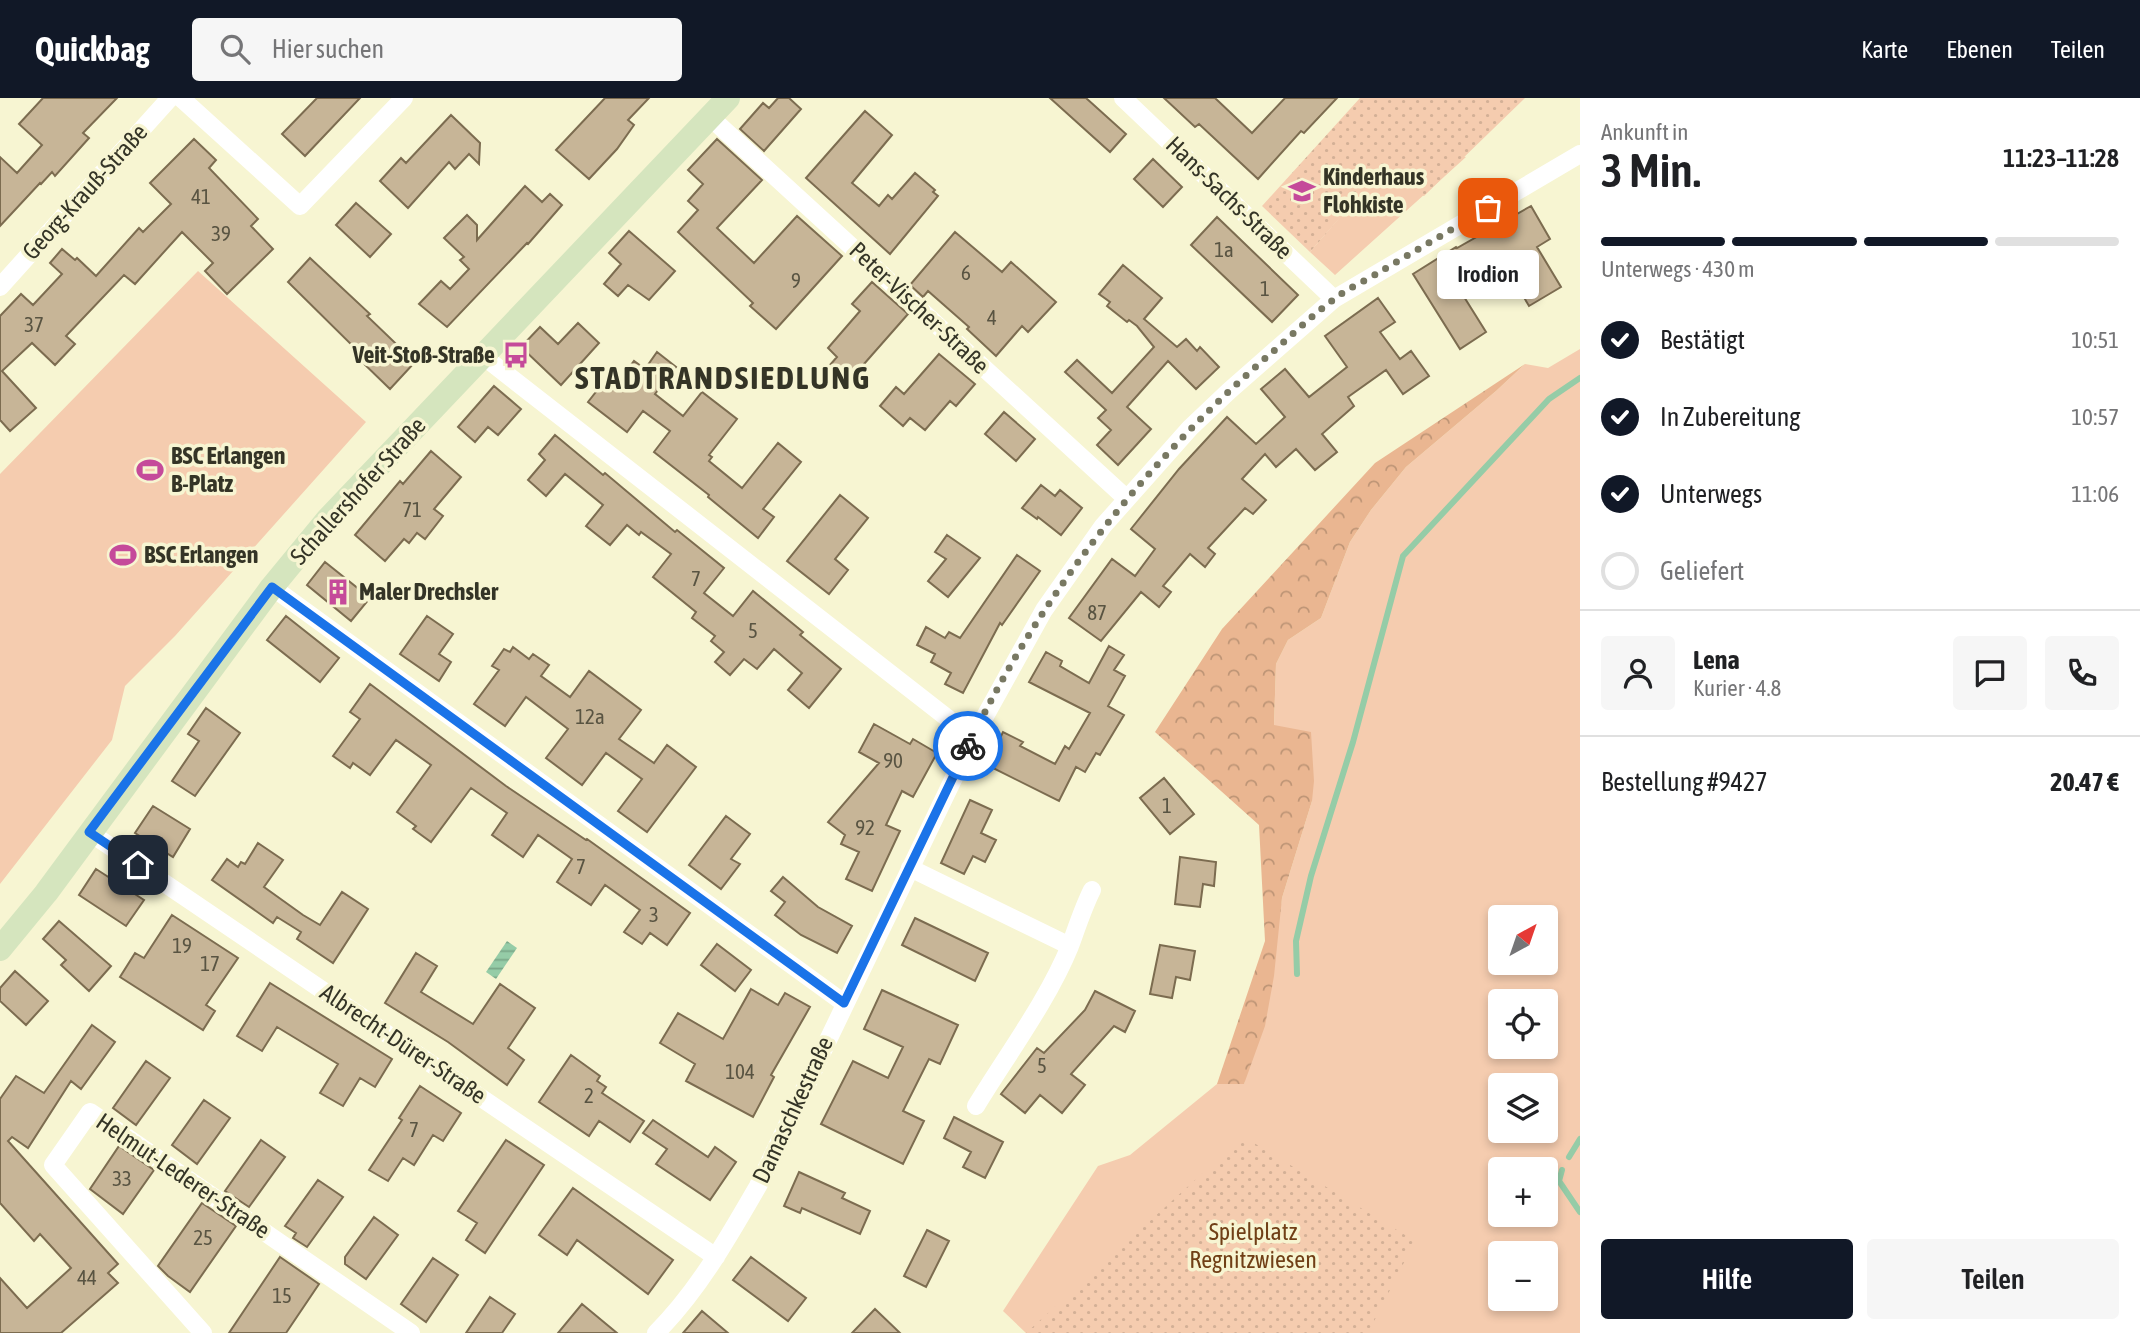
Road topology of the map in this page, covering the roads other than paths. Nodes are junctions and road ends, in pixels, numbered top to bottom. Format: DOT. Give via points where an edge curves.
graph roads {
  1 [pos="170,98"];
  2 [pos="181,98"];
  3 [pos="404,98"];
  4 [pos="728,98"];
  5 [pos="1123,98"];
  6 [pos="710,117"];
  7 [pos="1580,154"];
  8 [pos="0,287"];
  9 [pos="1334,299"];
  10 [pos="483,356"];
  11 [pos="1127,499"];
  12 [pos="272,587"];
  13 [pos="973,737"];
  14 [pos="89,832"];
  15 [pos="910,868"];
  16 [pos="1092,890"];
  17 [pos="1070,946"];
  18 [pos="0,950"];
  19 [pos="844,1003"];
  20 [pos="976,1106"];
  21 [pos="716,1257"];
  22 [pos="203,1333"];
  23 [pos="411,1333"];
  24 [pos="656,1333"];
  1 -- 8 [label="street, Georg-Krauß-Straße"];
  2 -- 3 [label="street" via="300,206"];
  4 -- 6 [label="street, Schallershofer Straße"];
  5 -- 9 [label="street, Hans-Sachs-Straße"];
  6 -- 10 [label="street, Schallershofer Straße"];
  6 -- 11 [label="street, Peter-Vischer-Straße"];
  7 -- 9 [label="street, Damaschkestraße"];
  9 -- 11 [label="street, Damaschkestraße" via="1219,400"];
  10 -- 12 [label="street, Schallershofer Straße" via="327,520"];
  10 -- 13 [label="street"];
  11 -- 13 [label="street, Damaschkestraße" via="1044,610"];
  12 -- 14 [label="street, Schallershofer Straße"];
  12 -- 19 [label="street"];
  13 -- 15 [label="street, Damaschkestraße"];
  14 -- 18 [label="street, Schallershofer Straße"];
  14 -- 21 [label="street, Albrecht-Dürer-Straße"];
  15 -- 17 [label="street"];
  15 -- 19 [label="street, Damaschkestraße"];
  16 -- 17 [label="street"];
  17 -- 20 [label="street"];
  19 -- 21 [label="street, Damaschkestraße" via="758,1186"];
  21 -- 24 [label="street, Damaschkestraße"];
  22 -- 23 [label="street, Helmut-Lederer-Straße" via="53,1165 90,1112"];
}
